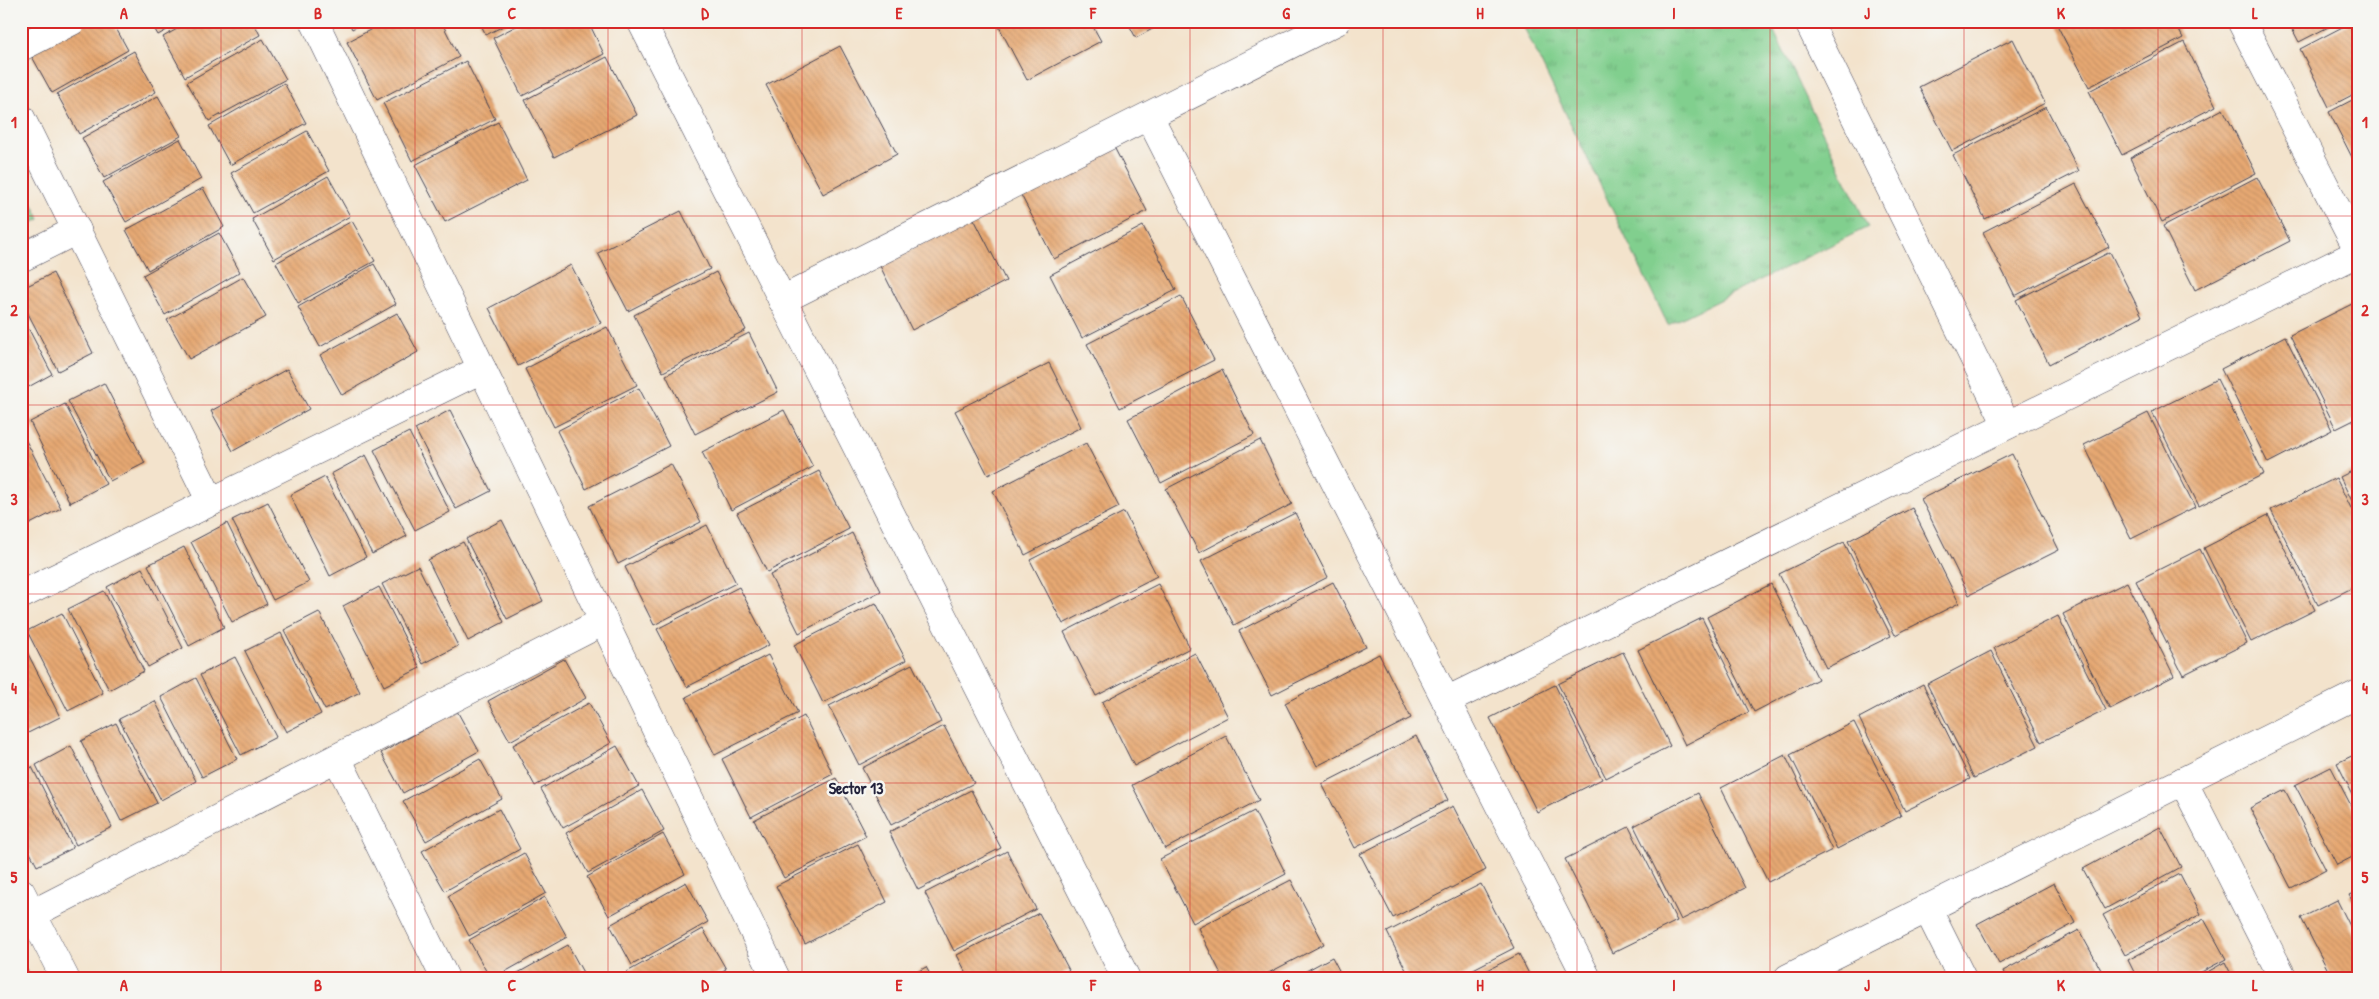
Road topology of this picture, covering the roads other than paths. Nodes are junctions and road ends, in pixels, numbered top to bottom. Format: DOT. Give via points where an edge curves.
graph roads {
  1 [pos="72,21"];
  2 [pos="314,21"];
  3 [pos="641,21"];
  4 [pos="1337,21"];
  5 [pos="1808,21"];
  6 [pos="2241,21"];
  7 [pos="21,47"];
  8 [pos="1149,116"];
  9 [pos="21,118"];
  10 [pos="77,230"];
  11 [pos="2358,251"];
  12 [pos="21,258"];
  13 [pos="782,300"];
  14 [pos="482,369"];
  15 [pos="2007,425"];
  16 [pos="211,502"];
  17 [pos="21,595"];
  18 [pos="604,621"];
  19 [pos="2358,694"];
  20 [pos="1446,701"];
  21 [pos="337,758"];
  22 [pos="2182,781"];
  23 [pos="27,903"];
  24 [pos="1927,908"];
  25 [pos="65,978"];
  26 [pos="445,978"];
  27 [pos="776,978"];
  28 [pos="1126,978"];
  29 [pos="1587,978"];
  30 [pos="1788,978"];
  31 [pos="1962,978"];
  32 [pos="2283,978"];
  1 -- 7 [label="street"];
  2 -- 14 [label="street"];
  3 -- 13 [label="street"];
  4 -- 8 [label="street"];
  5 -- 15 [label="street"];
  6 -- 11 [label="street"];
  8 -- 13 [label="street"];
  8 -- 20 [label="street"];
  9 -- 10 [label="street"];
  10 -- 12 [label="street"];
  10 -- 16 [label="street"];
  11 -- 15 [label="street"];
  13 -- 28 [label="street"];
  14 -- 16 [label="street"];
  14 -- 18 [label="street"];
  15 -- 20 [label="street"];
  16 -- 17 [label="street"];
  18 -- 21 [label="street"];
  18 -- 27 [label="street"];
  19 -- 22 [label="street"];
  20 -- 29 [label="street"];
  21 -- 23 [label="street"];
  21 -- 26 [label="street"];
  22 -- 24 [label="street"];
  22 -- 32 [label="street"];
  23 -- 25 [label="street"];
  24 -- 30 [label="street"];
  24 -- 31 [label="street"];
}
